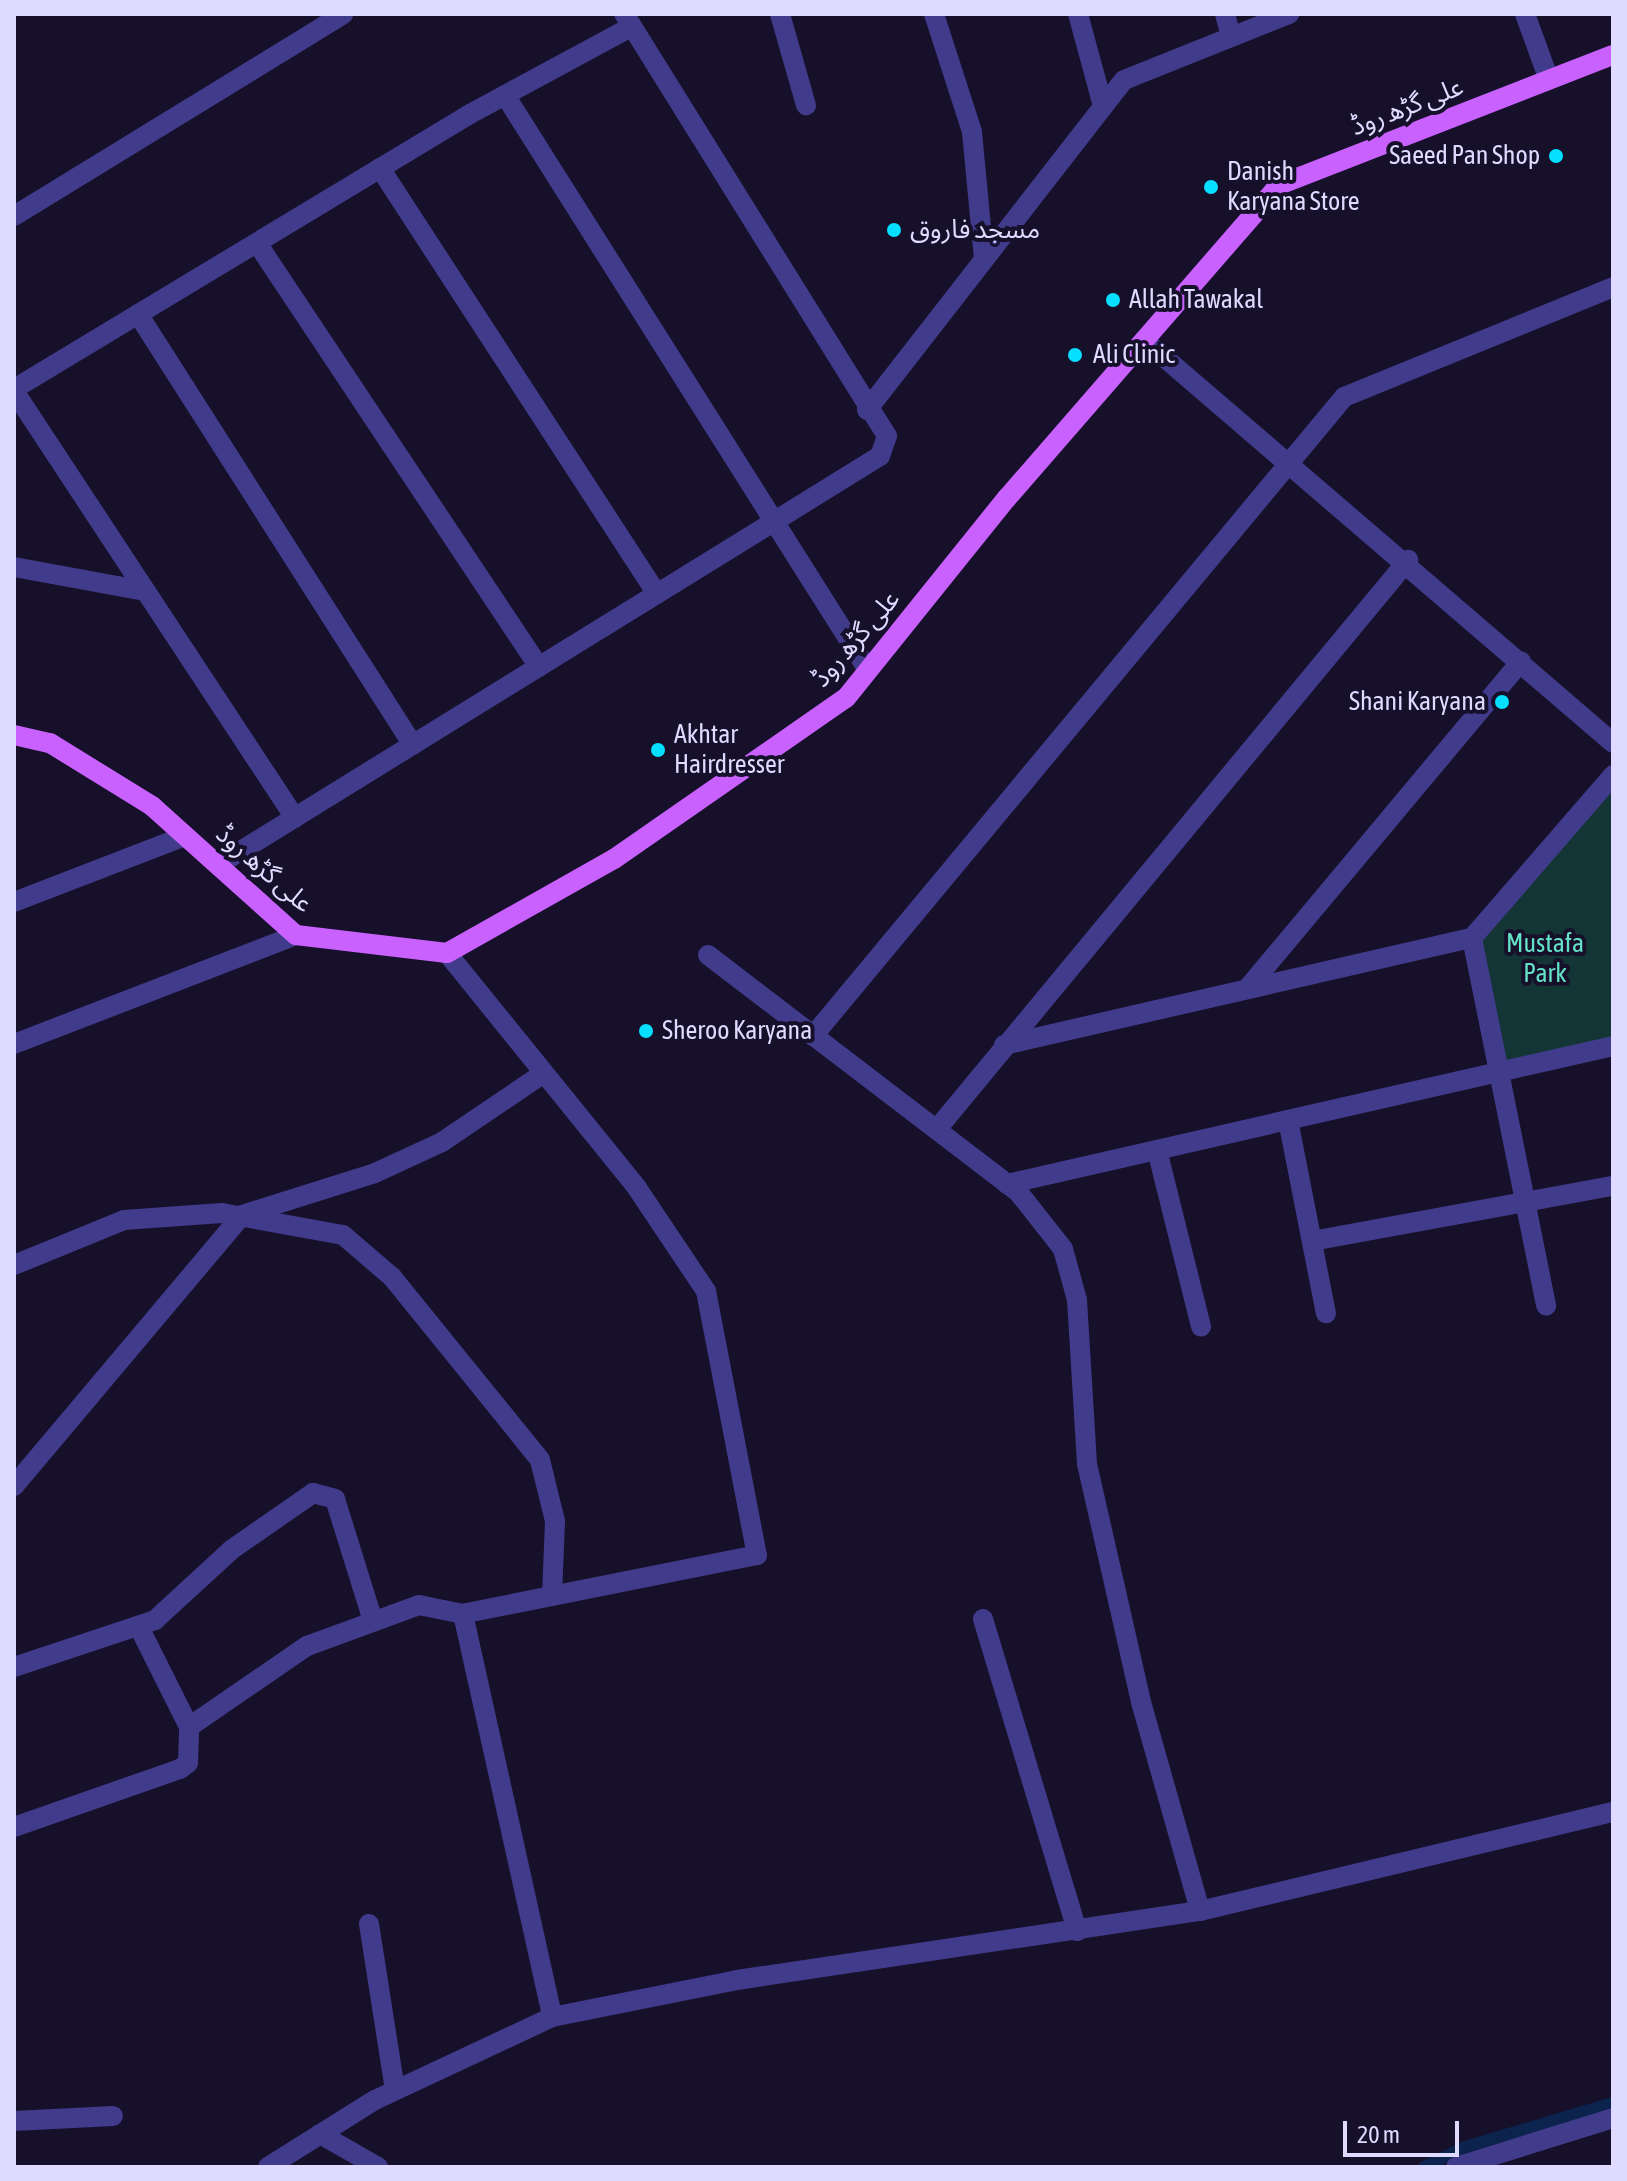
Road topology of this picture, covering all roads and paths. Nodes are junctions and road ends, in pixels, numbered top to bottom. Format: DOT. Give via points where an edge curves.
graph roads {
  1 [pos="343,14"];
  2 [pos="780,14"];
  3 [pos="934,14"];
  4 [pos="1078,14"];
  5 [pos="1225,14"];
  6 [pos="1289,14"];
  7 [pos="1525,14"];
  8 [pos="628,20"];
  9 [pos="1231,37"];
  10 [pos="1613,55"];
  11 [pos="1549,80"];
  12 [pos="505,95"];
  13 [pos="806,105"];
  14 [pos="1103,106"];
  15 [pos="380,168"];
  16 [pos="14,216"];
  17 [pos="257,243"];
  18 [pos="984,259"];
  19 [pos="1613,287"];
  20 [pos="138,314"];
  21 [pos="1144,340"];
  22 [pos="14,390"];
  23 [pos="867,410"];
  24 [pos="1292,463"];
  25 [pos="775,522"];
  26 [pos="1408,560"];
  27 [pos="14,567"];
  28 [pos="145,591"];
  29 [pos="657,594"];
  30 [pos="1521,661"];
  31 [pos="539,667"];
  32 [pos="868,670"];
  33 [pos="14,735"];
  34 [pos="1613,743"];
  35 [pos="413,745"];
  36 [pos="1613,775"];
  37 [pos="295,818"];
  38 [pos="185,836"];
  39 [pos="218,865"];
  40 [pos="14,902"];
  41 [pos="296,935"];
  42 [pos="1472,938"];
  43 [pos="447,953"];
  44 [pos="708,955"];
  45 [pos="1247,989"];
  46 [pos="813,1036"];
  47 [pos="14,1044"];
  48 [pos="1004,1045"];
  49 [pos="1613,1046"];
  50 [pos="544,1073"];
  51 [pos="1499,1073"];
  52 [pos="1288,1120"];
  53 [pos="937,1129"];
  54 [pos="1157,1150"];
  55 [pos="1007,1184"];
  56 [pos="1613,1186"];
  57 [pos="1525,1202"];
  58 [pos="242,1215"];
  59 [pos="1312,1241"];
  60 [pos="14,1265"];
  61 [pos="1546,1306"];
  62 [pos="1326,1313"];
  63 [pos="1201,1327"];
  64 [pos="14,1486"];
  65 [pos="552,1596"];
  66 [pos="463,1614"];
  67 [pos="372,1618"];
  68 [pos="983,1619"];
  69 [pos="139,1627"];
  70 [pos="14,1667"];
  71 [pos="189,1727"];
  72 [pos="1613,1812"];
  73 [pos="14,1827"];
  74 [pos="1200,1911"];
  75 [pos="369,1924"];
  76 [pos="1077,1931"];
  77 [pos="552,2017"];
  78 [pos="395,2090"];
  79 [pos="113,2116"];
  80 [pos="1613,2118"];
  81 [pos="14,2121"];
  82 [pos="320,2134"];
  83 [pos="1466,2165"];
  84 [pos="268,2167"];
  85 [pos="378,2167"];
  1 -- 16 [label="street"];
  2 -- 13 [label="street"];
  3 -- 18 [label="street" via="972,132"];
  4 -- 14 [label="street"];
  5 -- 9 [label="street"];
  6 -- 9 [label="street"];
  7 -- 11 [label="street"];
  8 -- 12 [label="street"];
  8 -- 23 [label="street"];
  9 -- 14 [label="street" via="1124,80"];
  10 -- 11 [label="main road, علی گڑھ روڈ"];
  11 -- 21 [label="main road, علی گڑھ روڈ" via="1279,185"];
  12 -- 15 [label="street"];
  12 -- 25 [label="street"];
  14 -- 18 [label="street"];
  15 -- 17 [label="street"];
  15 -- 29 [label="street"];
  17 -- 20 [label="street"];
  17 -- 31 [label="street"];
  18 -- 23 [label="street"];
  19 -- 24 [label="street" via="1344,397"];
  20 -- 22 [label="street"];
  20 -- 35 [label="street"];
  21 -- 24 [label="street"];
  21 -- 32 [label="main road, علی گڑھ روڈ"];
  22 -- 28 [label="street"];
  23 -- 25 [label="street" via="887,436 880,456"];
  24 -- 26 [label="street"];
  24 -- 46 [label="street"];
  25 -- 29 [label="street"];
  25 -- 32 [label="street"];
  26 -- 30 [label="street"];
  26 -- 48 [label="street"];
  27 -- 28 [label="street"];
  28 -- 37 [label="street"];
  29 -- 31 [label="street"];
  30 -- 34 [label="street"];
  30 -- 45 [label="street"];
  31 -- 35 [label="street"];
  32 -- 43 [label="main road, علی گڑھ روڈ" via="846,698 614,859"];
  33 -- 38 [label="main road, علی گڑھ روڈ" via="50,743 152,806"];
  35 -- 37 [label="street"];
  36 -- 42 [label="street"];
  37 -- 39 [label="street"];
  38 -- 39 [label="main road, علی گڑھ روڈ"];
  38 -- 40 [label="street"];
  39 -- 41 [label="main road, علی گڑھ روڈ"];
  41 -- 43 [label="main road, علی گڑھ روڈ"];
  41 -- 47 [label="street"];
  42 -- 45 [label="street"];
  42 -- 51 [label="street"];
  43 -- 50 [label="street"];
  44 -- 46 [label="street"];
  45 -- 48 [label="street"];
  46 -- 53 [label="street"];
  48 -- 53 [label="street"];
  49 -- 51 [label="street"];
  50 -- 58 [label="street" via="442,1142 375,1173"];
  50 -- 65 [label="street" via="637,1188 706,1291 757,1555"];
  51 -- 52 [label="street"];
  51 -- 57 [label="street"];
  52 -- 54 [label="street"];
  52 -- 59 [label="street"];
  53 -- 55 [label="street"];
  54 -- 55 [label="street"];
  54 -- 63 [label="street"];
  55 -- 74 [label="street" via="1063,1249 1070,1275 1087,1464 1141,1702"];
  56 -- 57 [label="street"];
  57 -- 59 [label="street"];
  57 -- 61 [label="street"];
  58 -- 60 [label="street" via="124,1220"];
  58 -- 64 [label="street"];
  58 -- 65 [label="street" via="343,1235 392,1277 457,1354 540,1460 555,1521"];
  59 -- 62 [label="street"];
  65 -- 66 [label="street"];
  66 -- 67 [label="street" via="436,1603"];
  66 -- 77 [label="street"];
  67 -- 69 [label="street" via="335,1499 326,1492 313,1493 231,1550 177,1603"];
  67 -- 71 [label="street" via="307,1646"];
  68 -- 76 [label="street"];
  69 -- 70 [label="street"];
  69 -- 71 [label="street"];
  71 -- 73 [label="street" via="188,1763 180,1769"];
  72 -- 74 [label="street"];
  74 -- 76 [label="street"];
  75 -- 78 [label="street"];
  76 -- 77 [label="street" via="737,1980"];
  77 -- 78 [label="street"];
  78 -- 82 [label="street"];
  79 -- 81 [label="street"];
  80 -- 83 [label="street"];
  82 -- 84 [label="street"];
  82 -- 85 [label="street"];
}
